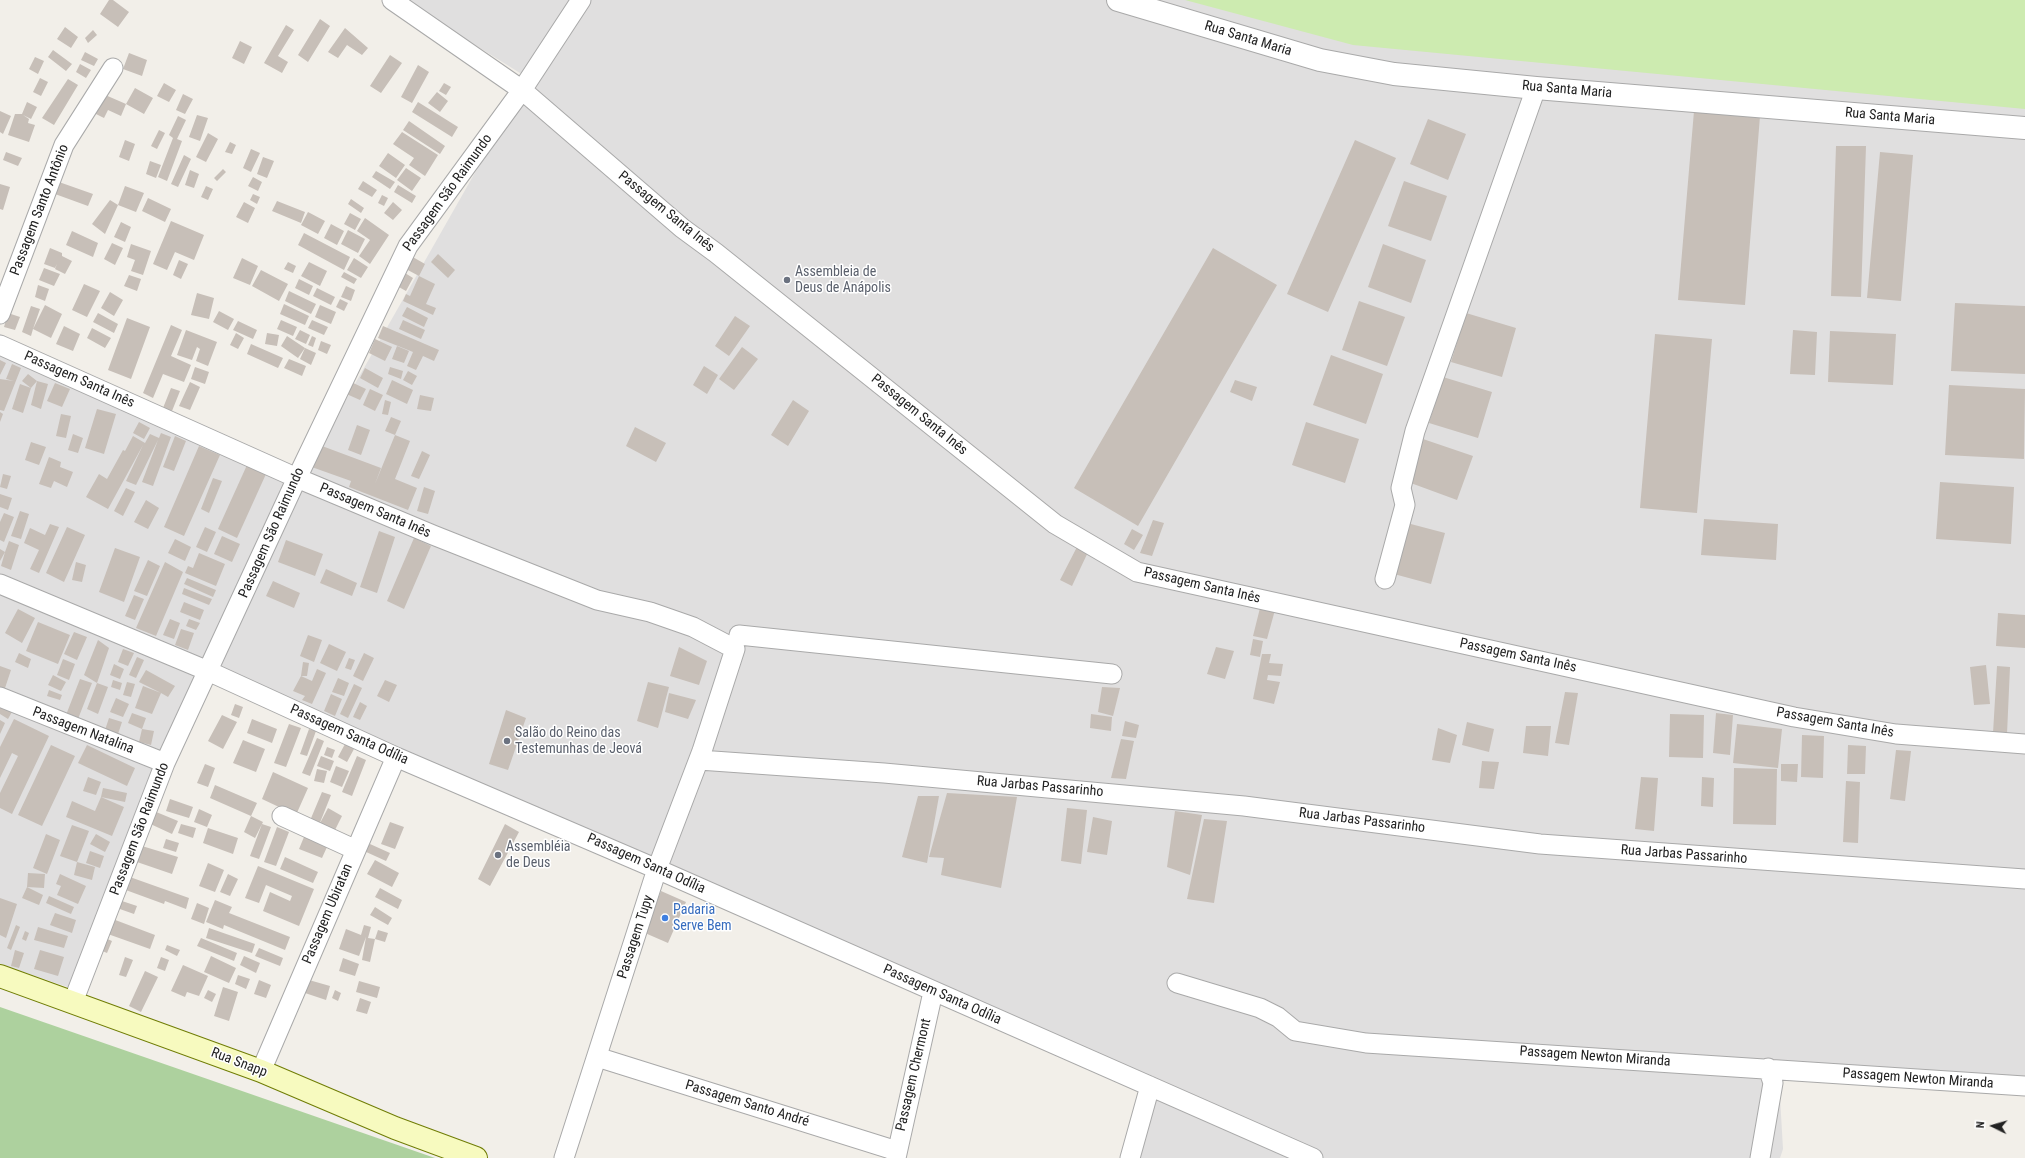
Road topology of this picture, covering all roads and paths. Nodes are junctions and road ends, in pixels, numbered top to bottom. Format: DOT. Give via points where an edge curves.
graph roads {
  1 [pos="392,0"];
  2 [pos="581,0"];
  3 [pos="1118,0"];
  4 [pos="113,68"];
  5 [pos="1536,88"];
  6 [pos="522,90"];
  7 [pos="2025,128"];
  8 [pos="0,314"];
  9 [pos="0,345"];
  10 [pos="296,478"];
  11 [pos="1385,579"];
  12 [pos="0,584"];
  13 [pos="737,642"];
  14 [pos="208,671"];
  15 [pos="1112,674"];
  16 [pos="0,697"];
  17 [pos="2025,744"];
  18 [pos="396,757"];
  19 [pos="699,760"];
  20 [pos="166,763"];
  21 [pos="282,816"];
  22 [pos="356,850"];
  23 [pos="658,869"];
  24 [pos="2025,879"];
  25 [pos="0,976"];
  26 [pos="1177,983"];
  27 [pos="933,992"];
  28 [pos="73,1002"];
  29 [pos="597,1057"];
  30 [pos="1768,1068"];
  31 [pos="261,1071"];
  32 [pos="1150,1086"];
  33 [pos="2025,1086"];
  34 [pos="897,1155"];
  35 [pos="476,1158"];
  36 [pos="564,1158"];
  37 [pos="1130,1158"];
  38 [pos="1312,1158"];
  39 [pos="1760,1158"];
  1 -- 6 [label="street, Passagem Santa Inês"];
  2 -- 6 [label="street, Passagem São Raimundo"];
  3 -- 5 [label="street, Rua Santa Maria" via="1320,60 1394,74"];
  4 -- 8 [label="street, Passagem Santo Antônio" via="64,145"];
  5 -- 7 [label="street, Rua Santa Maria"];
  5 -- 11 [label="street" via="1415,431 1401,488 1405,505"];
  6 -- 10 [label="street, Passagem São Raimundo" via="408,246"];
  6 -- 17 [label="street, Passagem Santa Inês" via="682,228 1055,524 1137,572 1794,717 1896,734"];
  9 -- 10 [label="street, Passagem Santa Inês"];
  10 -- 13 [label="street, Passagem Santa Inês" via="597,600 650,612"];
  10 -- 14 [label="street, Passagem São Raimundo"];
  12 -- 14 [label="street, Passagem Santa Odília"];
  13 -- 15 [label="street, Passagem Santa Inês"];
  13 -- 19 [label="street, Passagem Tupy"];
  14 -- 18 [label="street, Passagem Santa Odília"];
  14 -- 20 [label="street, Passagem São Raimundo"];
  16 -- 20 [label="street, Passagem Natalina"];
  18 -- 22 [label="street, Passagem Ubiratan"];
  18 -- 23 [label="street, Passagem Santa Odília"];
  19 -- 23 [label="street, Passagem Tupy"];
  19 -- 24 [label="street, Rua Jarbas Passarinho" via="884,773 1236,806 1540,844"];
  20 -- 28 [label="street, Passagem São Raimundo"];
  21 -- 22 [label="street"];
  22 -- 31 [label="street, Passagem Ubiratan"];
  23 -- 27 [label="street, Passagem Santa Odília"];
  23 -- 29 [label="street, Passagem Tupy"];
  25 -- 28 [label="main road, Rua Snapp"];
  26 -- 30 [label="street, Passagem Newton Miranda" via="1260,1008 1278,1017 1295,1031 1329,1038 1366,1043"];
  27 -- 32 [label="street, Passagem Santa Odília"];
  27 -- 34 [label="street, Passagem Chermont"];
  28 -- 31 [label="main road, Rua Snapp"];
  29 -- 34 [label="street, Passagem Santo André"];
  29 -- 36 [label="street, Passagem Tupy"];
  30 -- 33 [label="street, Passagem Newton Miranda"];
  30 -- 39 [label="street" via="1772,1083"];
  31 -- 35 [label="main road, Rua Snapp" via="395,1128"];
  32 -- 37 [label="street"];
  32 -- 38 [label="street, Passagem Santa Odília"];
}
